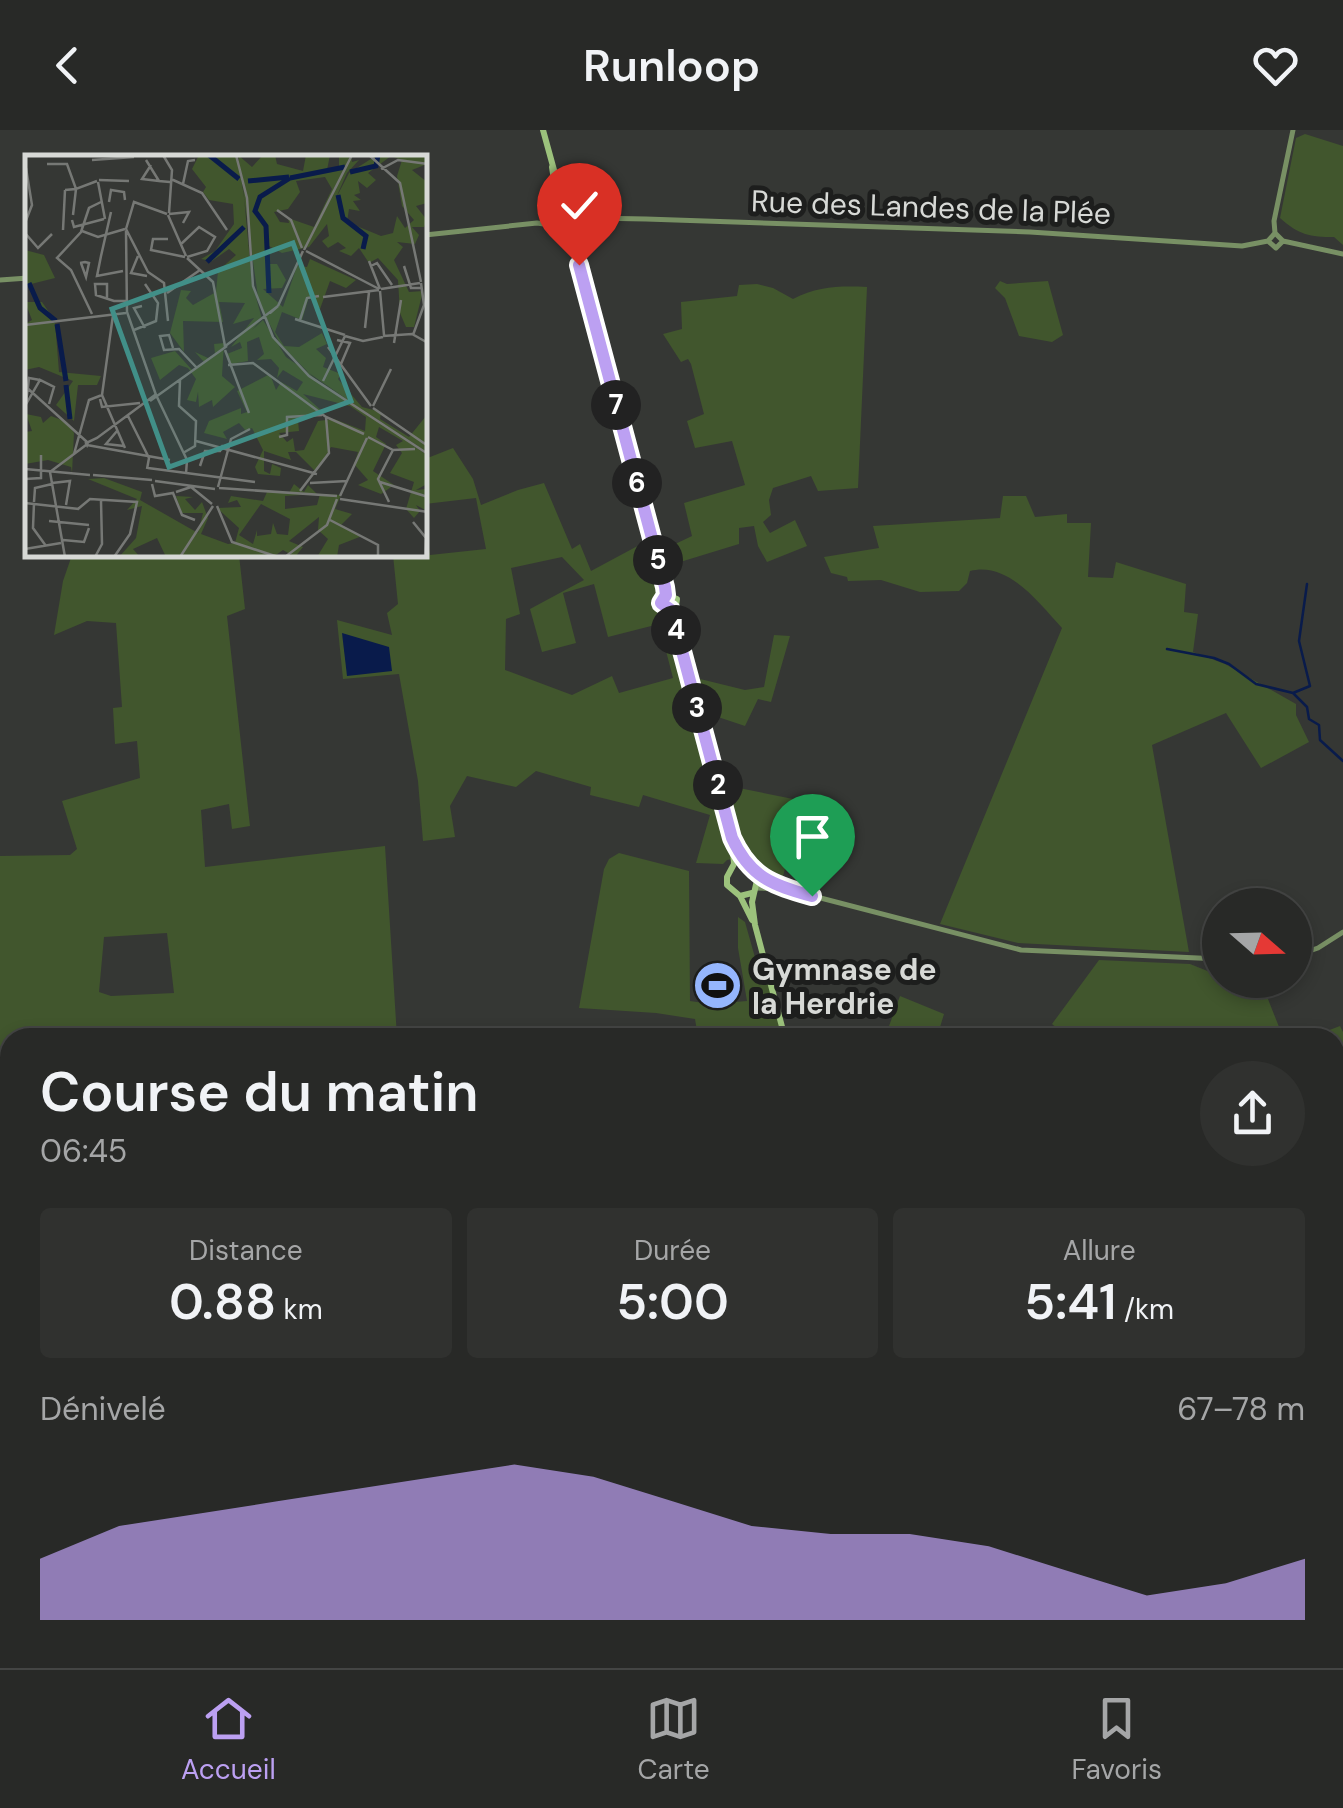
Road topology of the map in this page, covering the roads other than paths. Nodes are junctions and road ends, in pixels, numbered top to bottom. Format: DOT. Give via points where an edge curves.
graph roads {
  1 [pos="543,130"];
  2 [pos="1293,130"];
  3 [pos="552,167"];
  4 [pos="567,206"];
  5 [pos="556,213"];
  6 [pos="537,223"];
  7 [pos="573,223"];
  8 [pos="558,226"];
  9 [pos="1275,234"];
  10 [pos="428,235"];
  11 [pos="1268,240"];
  12 [pos="1282,241"];
  13 [pos="1343,254"];
  14 [pos="25,278"];
  15 [pos="0,280"];
  16 [pos="732,838"];
  17 [pos="746,865"];
  18 [pos="733,867"];
  19 [pos="758,876"];
  20 [pos="786,888"];
  21 [pos="755,890"];
  22 [pos="740,896"];
  23 [pos="755,925"];
  24 [pos="1343,932"];
  25 [pos="1312,950"];
  26 [pos="1202,958"];
  27 [pos="782,1028"];
  1 -- 3 [label="main road"];
  2 -- 9 [label="street"];
  3 -- 4 [label="main road"];
  3 -- 5 [label="main road"];
  4 -- 5 [label="main road"];
  4 -- 7 [label="main road"];
  5 -- 6 [label="street"];
  5 -- 8 [label="main road"];
  6 -- 8 [label="street"];
  6 -- 10 [label="street"];
  7 -- 8 [label="main road"];
  7 -- 11 [label="street, Rue des Landes de la Plée" via="592,218 1030,232 1242,246"];
  7 -- 16 [label="main road" via="666,595 677,601 671,610"];
  9 -- 11 [label="street"];
  9 -- 12 [label="street"];
  11 -- 12 [label="street, Rue des Landes de la Plée" via="1274,248"];
  12 -- 13 [label="street"];
  14 -- 15 [label="street"];
  16 -- 17 [label="main road"];
  16 -- 18 [label="main road"];
  17 -- 18 [label="main road"];
  17 -- 19 [label="main road"];
  18 -- 22 [label="main road" via="727,885"];
  19 -- 20 [label="street"];
  19 -- 21 [label="main road"];
  20 -- 21 [label="street"];
  20 -- 26 [label="street" via="1021,950"];
  21 -- 22 [label="main road"];
  21 -- 23 [label="main road"];
  22 -- 23 [label="main road"];
  23 -- 27 [label="main road"];
  24 -- 25 [label="street"];
}
